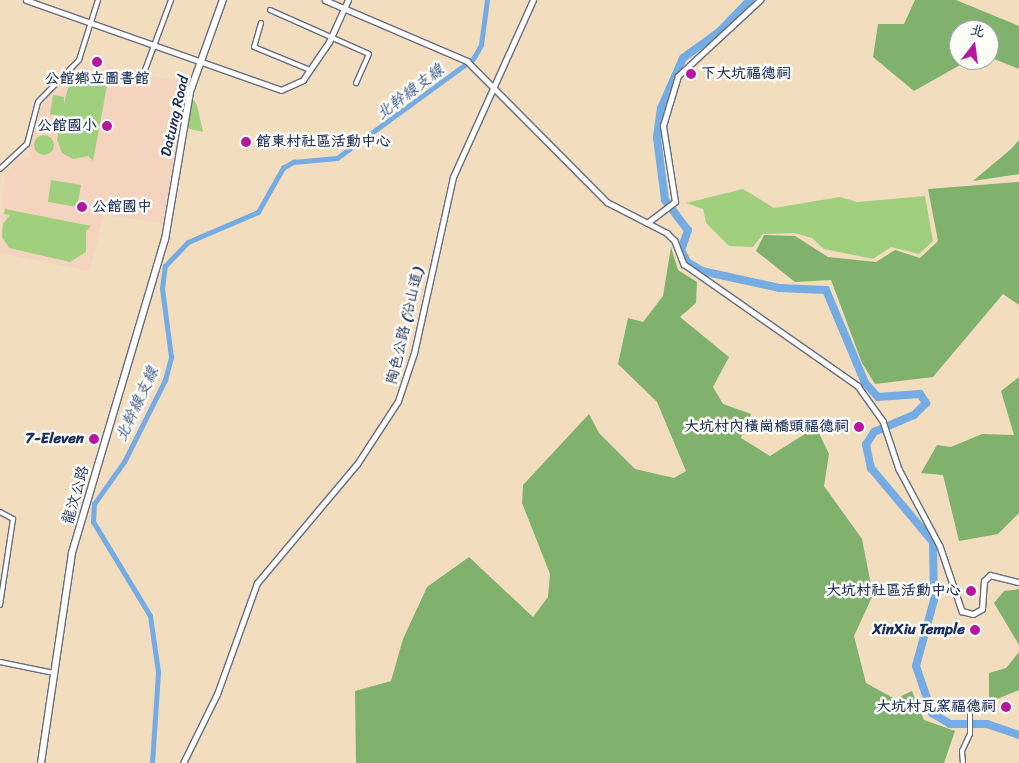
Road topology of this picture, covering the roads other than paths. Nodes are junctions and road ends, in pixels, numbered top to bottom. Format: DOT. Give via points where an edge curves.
graph roads {
  1 [pos="26,0"];
  2 [pos="98,0"];
  3 [pos="171,0"];
  4 [pos="223,0"];
  5 [pos="325,0"];
  6 [pos="348,0"];
  7 [pos="533,0"];
  8 [pos="760,0"];
  9 [pos="345,9"];
  10 [pos="270,10"];
  11 [pos="89,22"];
  12 [pos="261,23"];
  13 [pos="332,37"];
  14 [pos="154,46"];
  15 [pos="201,62"];
  16 [pos="145,70"];
  17 [pos="310,70"];
  18 [pos="356,83"];
  19 [pos="490,88"];
  20 [pos="0,169"];
  21 [pos="647,223"];
  22 [pos="165,240"];
  23 [pos="0,512"];
  24 [pos="1019,582"];
  25 [pos="0,605"];
  26 [pos="0,662"];
  27 [pos="54,673"];
  28 [pos="970,707"];
  29 [pos="41,763"];
  30 [pos="183,763"];
  31 [pos="963,763"];
  1 -- 11 [label="street"];
  2 -- 11 [label="street"];
  3 -- 14 [label="street"];
  4 -- 15 [label="main road, Datung Road"];
  5 -- 9 [label="street"];
  6 -- 9 [label="street"];
  7 -- 19 [label="main road, 陶色公路 (沿山道)"];
  8 -- 21 [label="street" via="678,76 663,126 675,202"];
  9 -- 13 [label="street"];
  9 -- 19 [label="street" via="467,61"];
  10 -- 13 [label="street"];
  11 -- 14 [label="street"];
  11 -- 20 [label="street" via="79,60 38,102 28,144"];
  12 -- 17 [label="street" via="254,47"];
  13 -- 17 [label="street"];
  13 -- 18 [label="street" via="369,54"];
  14 -- 15 [label="street"];
  14 -- 16 [label="street"];
  15 -- 17 [label="street" via="281,90 296,85"];
  15 -- 22 [label="main road, Datung Road" via="187,110"];
  19 -- 21 [label="street" via="607,202"];
  19 -- 30 [label="main road, 陶色公路 (沿山道)" via="453,177 414,353 398,401 362,459 257,583 209,714"];
  21 -- 24 [label="street" via="675,241 684,264 840,370 858,386 883,421 907,486 940,546 962,611 973,614 982,609 984,581 990,575"];
  22 -- 27 [label="main road, 龍汶公路" via="72,553"];
  23 -- 25 [label="street" via="13,519"];
  26 -- 27 [label="street"];
  27 -- 29 [label="main road, 龍汶公路"];
  28 -- 31 [label="street" via="972,718 970,734 962,751"];
}
